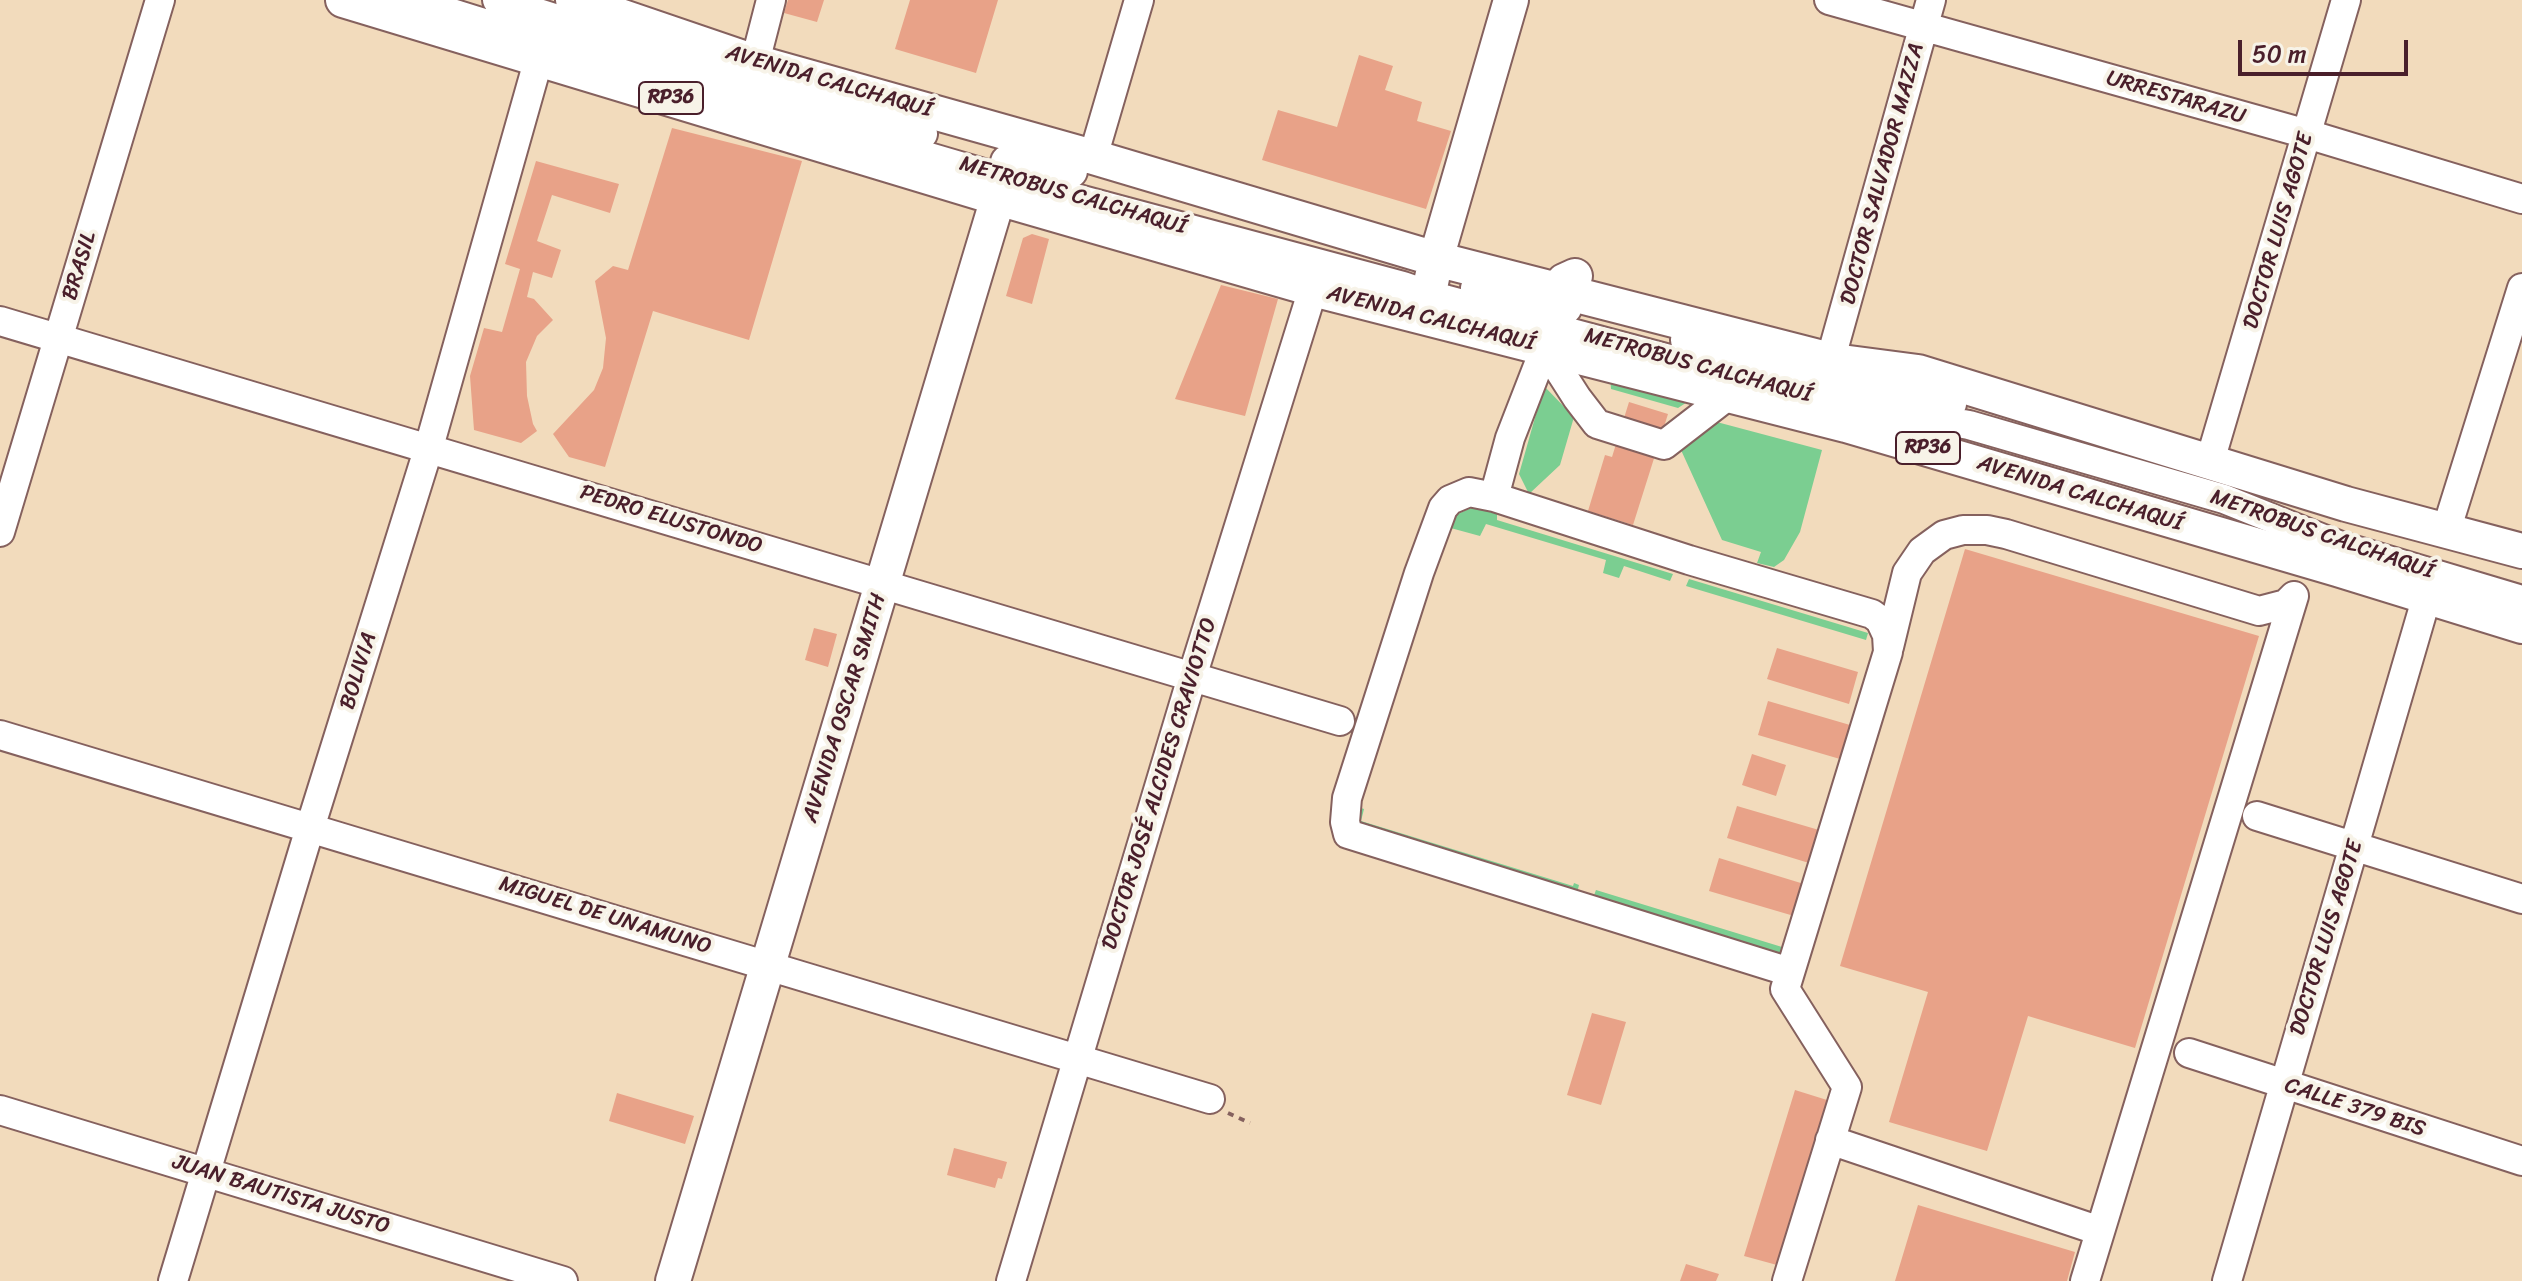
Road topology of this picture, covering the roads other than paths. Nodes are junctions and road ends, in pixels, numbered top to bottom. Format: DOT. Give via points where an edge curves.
graph roads {
  1 [pos="160,0"];
  2 [pos="343,0"];
  3 [pos="410,0"];
  4 [pos="497,0"];
  5 [pos="573,0"];
  6 [pos="1139,0"];
  7 [pos="1511,0"];
  8 [pos="1829,0"];
  9 [pos="1931,0"];
  10 [pos="2346,0"];
  11 [pos="770,6"];
  12 [pos="1924,28"];
  13 [pos="539,58"];
  14 [pos="755,62"];
  15 [pos="2307,134"];
  16 [pos="1093,157"];
  17 [pos="1005,168"];
  18 [pos="2522,199"];
  19 [pos="1274,212"];
  20 [pos="1430,287"];
  21 [pos="2522,288"];
  22 [pos="1313,289"];
  23 [pos="1552,318"];
  24 [pos="0,321"];
  25 [pos="1838,336"];
  26 [pos="59,339"];
  27 [pos="1918,372"];
  28 [pos="1730,394"];
  29 [pos="429,447"];
  30 [pos="2210,461"];
  31 [pos="1494,497"];
  32 [pos="2451,518"];
  33 [pos="0,532"];
  34 [pos="2522,551"];
  35 [pos="2522,581"];
  36 [pos="882,583"];
  37 [pos="2427,596"];
  38 [pos="2522,600"];
  39 [pos="2522,626"];
  40 [pos="1888,652"];
  41 [pos="1192,677"];
  42 [pos="1340,721"];
  43 [pos="0,735"];
  44 [pos="2257,816"];
  45 [pos="310,828"];
  46 [pos="2354,848"];
  47 [pos="2522,899"];
  48 [pos="768,965"];
  49 [pos="1790,972"];
  50 [pos="2189,1053"];
  51 [pos="1077,1057"];
  52 [pos="2283,1085"];
  53 [pos="1210,1099"];
  54 [pos="0,1110"];
  55 [pos="1830,1140"];
  56 [pos="2522,1161"];
  57 [pos="207,1173"];
  58 [pos="2100,1231"];
  59 [pos="173,1281"];
  60 [pos="563,1281"];
  61 [pos="673,1281"];
  62 [pos="1011,1281"];
  63 [pos="1787,1281"];
  64 [pos="2085,1281"];
  65 [pos="2227,1281"];
  1 -- 26 [label="street, BRASIL"];
  2 -- 13 [label="main road, AVENIDA CALCHAQUÍ / RP36"];
  3 -- 17 [label="street, METROBUS CALCHAQUÍ" via="667,80"];
  4 -- 17 [label="street, METROBUS CALCHAQUÍ"];
  5 -- 14 [label="main road, AVENIDA CALCHAQUÍ / RP36"];
  6 -- 16 [label="street"];
  7 -- 20 [label="main road"];
  8 -- 12 [label="street, URRESTARAZU"];
  9 -- 12 [label="street, DOCTOR SALVADOR MAZZA"];
  10 -- 15 [label="street, DOCTOR LUIS AGOTE"];
  11 -- 14 [label="street"];
  12 -- 15 [label="street, URRESTARAZU"];
  12 -- 25 [label="street, DOCTOR SALVADOR MAZZA"];
  13 -- 17 [label="main road, AVENIDA CALCHAQUÍ / RP36"];
  13 -- 29 [label="street, BOLIVIA"];
  14 -- 17 [label="main road, AVENIDA CALCHAQUÍ / RP36"];
  15 -- 18 [label="street, URRESTARAZU"];
  15 -- 30 [label="street, DOCTOR LUIS AGOTE"];
  16 -- 17 [label="main road, AVENIDA CALCHAQUÍ / RP36"];
  16 -- 19 [label="main road, AVENIDA CALCHAQUÍ / RP36"];
  17 -- 19 [label="main road" via="1047,164 1155,194"];
  17 -- 20 [label="street, METROBUS CALCHAQUÍ" via="1403,286"];
  17 -- 22 [label="main road, AVENIDA CALCHAQUÍ / RP36"];
  17 -- 36 [label="main road, AVENIDA OSCAR SMITH"];
  19 -- 20 [label="main road, AVENIDA CALCHAQUÍ / RP36"];
  20 -- 22 [label="main road, AVENIDA CALCHAQUÍ / RP36"];
  20 -- 23 [label="main road, AVENIDA CALCHAQUÍ / RP36"];
  20 -- 23 [label="main road, AVENIDA CALCHAQUÍ / RP36"];
  21 -- 32 [label="street"];
  22 -- 41 [label="street, DOCTOR JOSÉ ALCIDES CRAVIOTTO"];
  23 -- 25 [label="main road" via="1568,278 1582,276"];
  23 -- 27 [label="main road, AVENIDA CALCHAQUÍ / RP36"];
  23 -- 28 [label="main road, AVENIDA CALCHAQUÍ / RP36"];
  23 -- 28 [label="street" via="1577,398 1597,424 1664,445"];
  23 -- 31 [label="street"];
  23 -- 35 [label="street, METROBUS CALCHAQUÍ" via="1915,393"];
  23 -- 38 [label="street, METROBUS CALCHAQUÍ" via="1816,398 1969,425 2224,499 2341,546"];
  24 -- 26 [label="street, PEDRO ELUSTONDO"];
  25 -- 27 [label="main road"];
  26 -- 29 [label="street, PEDRO ELUSTONDO"];
  26 -- 33 [label="street, BRASIL"];
  27 -- 30 [label="main road, AVENIDA CALCHAQUÍ / RP36"];
  28 -- 37 [label="main road, AVENIDA CALCHAQUÍ / RP36"];
  29 -- 36 [label="street, PEDRO ELUSTONDO"];
  29 -- 45 [label="street, BOLIVIA"];
  30 -- 32 [label="main road, AVENIDA CALCHAQUÍ / RP36"];
  31 -- 40 [label="street" via="1872,614 1887,635"];
  31 -- 49 [label="street" via="1462,493 1443,508 1347,798 1348,834"];
  32 -- 34 [label="main road, AVENIDA CALCHAQUÍ / RP36"];
  36 -- 41 [label="street, PEDRO ELUSTONDO"];
  36 -- 48 [label="main road, AVENIDA OSCAR SMITH"];
  37 -- 39 [label="main road, AVENIDA CALCHAQUÍ / RP36"];
  37 -- 46 [label="street, DOCTOR LUIS AGOTE"];
  40 -- 49 [label="street"];
  40 -- 58 [label="street" via="1907,573 1922,551 1944,535 1963,530 2006,534 2259,611 2286,604 2294,596"];
  41 -- 42 [label="street, PEDRO ELUSTONDO"];
  41 -- 51 [label="street, DOCTOR JOSÉ ALCIDES CRAVIOTTO"];
  43 -- 45 [label="street, MIGUEL DE UNAMUNO"];
  44 -- 46 [label="street"];
  45 -- 48 [label="street, MIGUEL DE UNAMUNO"];
  45 -- 57 [label="street, BOLIVIA"];
  46 -- 47 [label="street"];
  46 -- 52 [label="street, DOCTOR LUIS AGOTE"];
  48 -- 51 [label="street, MIGUEL DE UNAMUNO"];
  48 -- 61 [label="main road, AVENIDA OSCAR SMITH"];
  49 -- 55 [label="street" via="1785,989 1847,1087"];
  50 -- 52 [label="street, CALLE 379 BIS"];
  51 -- 53 [label="street, MIGUEL DE UNAMUNO"];
  51 -- 62 [label="street, DOCTOR JOSÉ ALCIDES CRAVIOTTO"];
  52 -- 56 [label="street, CALLE 379 BIS"];
  52 -- 65 [label="street, DOCTOR LUIS AGOTE"];
  54 -- 57 [label="street, JUAN BAUTISTA JUSTO"];
  55 -- 58 [label="street"];
  55 -- 63 [label="street"];
  57 -- 59 [label="street, BOLIVIA"];
  57 -- 60 [label="street, JUAN BAUTISTA JUSTO"];
  58 -- 64 [label="street"];
}
